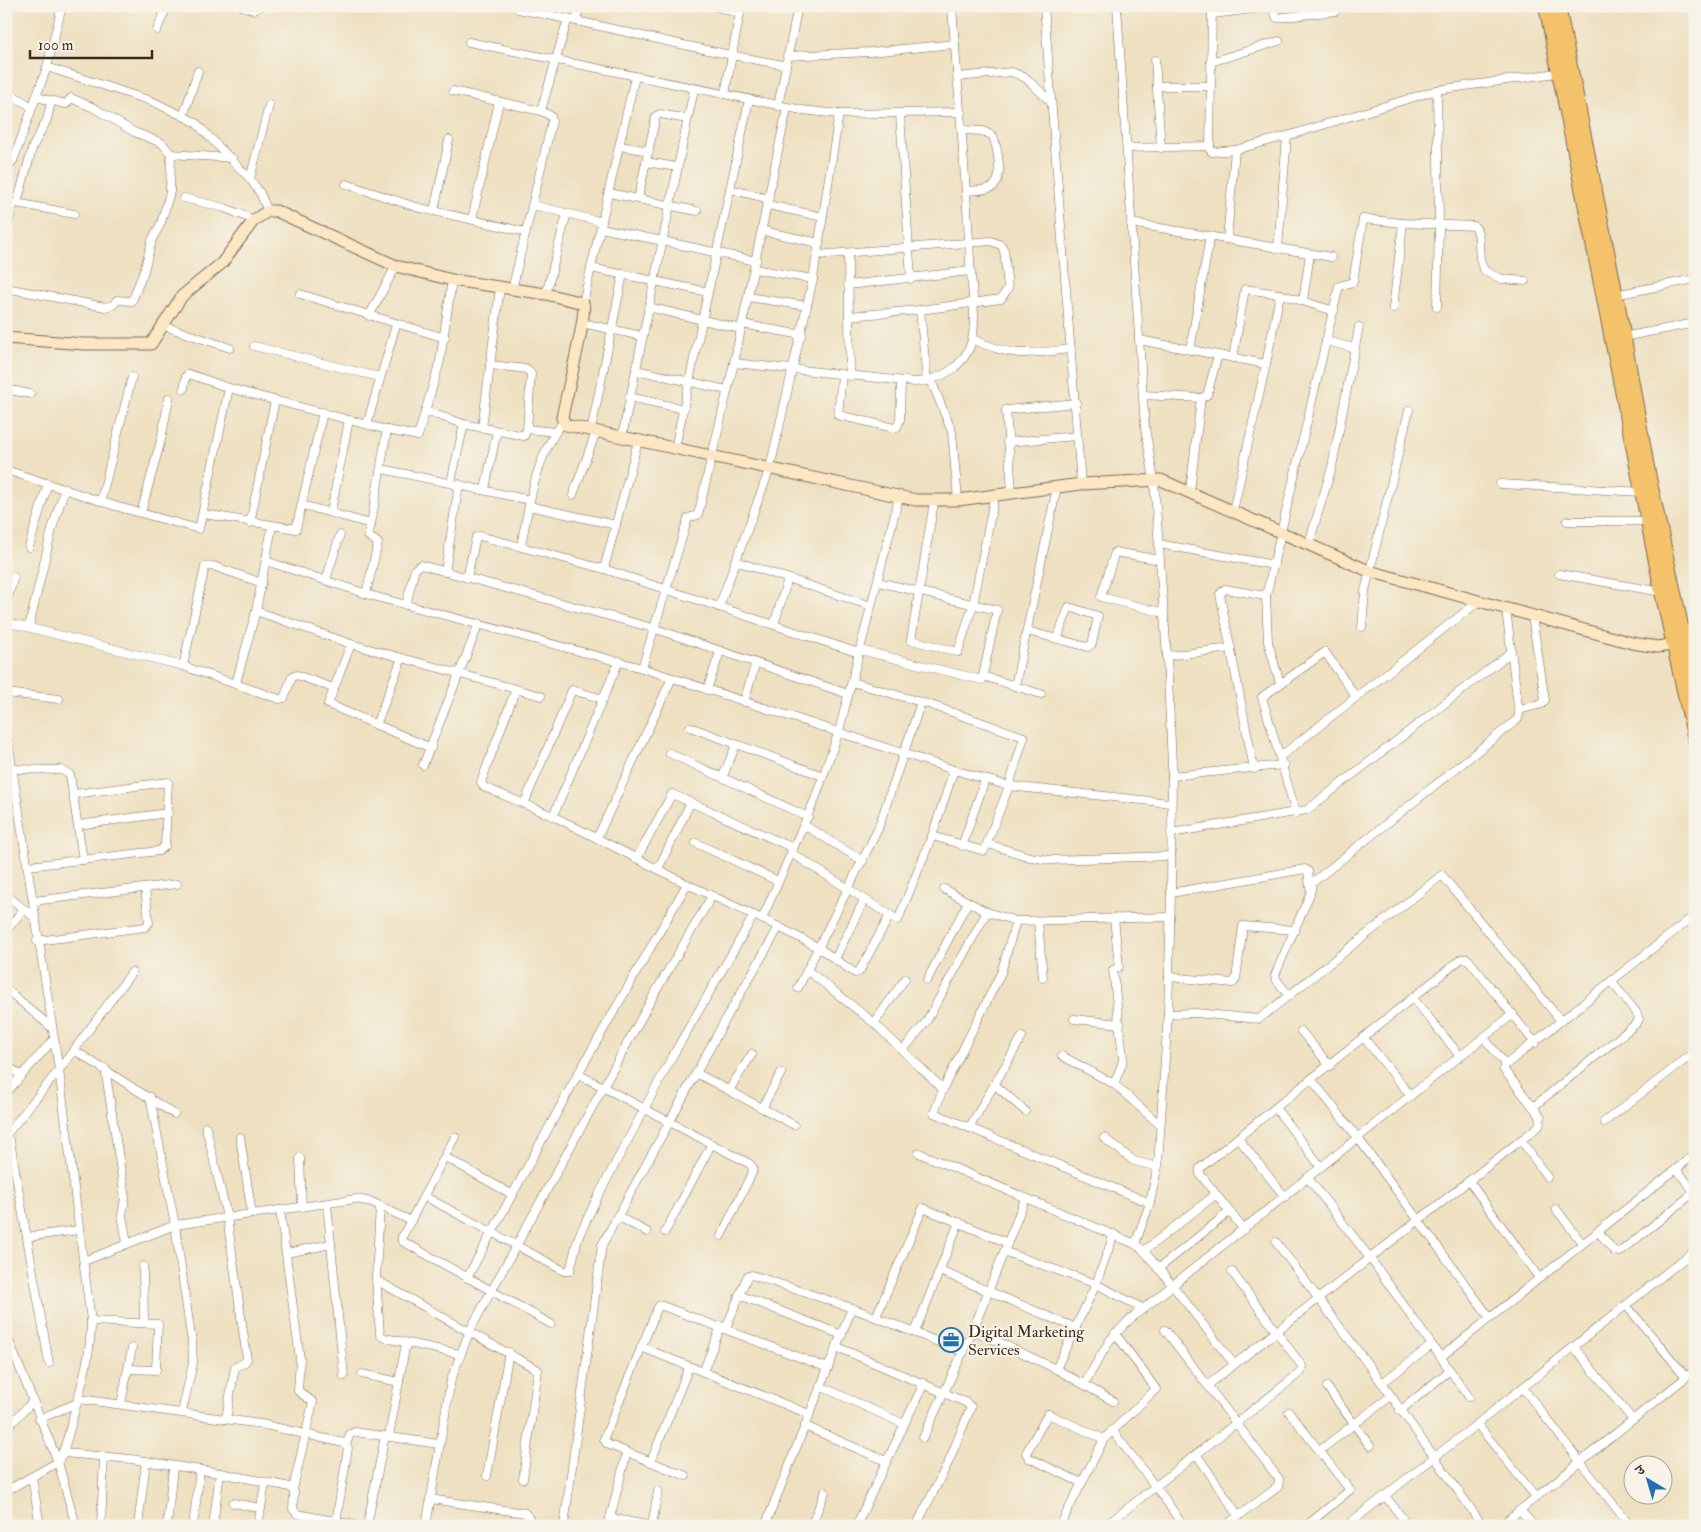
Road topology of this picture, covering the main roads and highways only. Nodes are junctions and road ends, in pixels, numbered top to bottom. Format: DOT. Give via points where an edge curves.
graph roads {
  1 [pos="1546,6"];
  2 [pos="1558,6"];
  3 [pos="1565,72"];
  4 [pos="1678,644"];
  5 [pos="1691,658"];
  6 [pos="1695,690"];
  7 [pos="1695,739"];
  1 -- 3 [label="highway"];
  2 -- 3 [label="highway"];
  3 -- 4 [label="highway" via="1615,294"];
  3 -- 4 [label="highway" via="1647,521 1662,592"];
  4 -- 5 [label="highway"];
  4 -- 7 [label="highway"];
  5 -- 6 [label="highway"];
}
